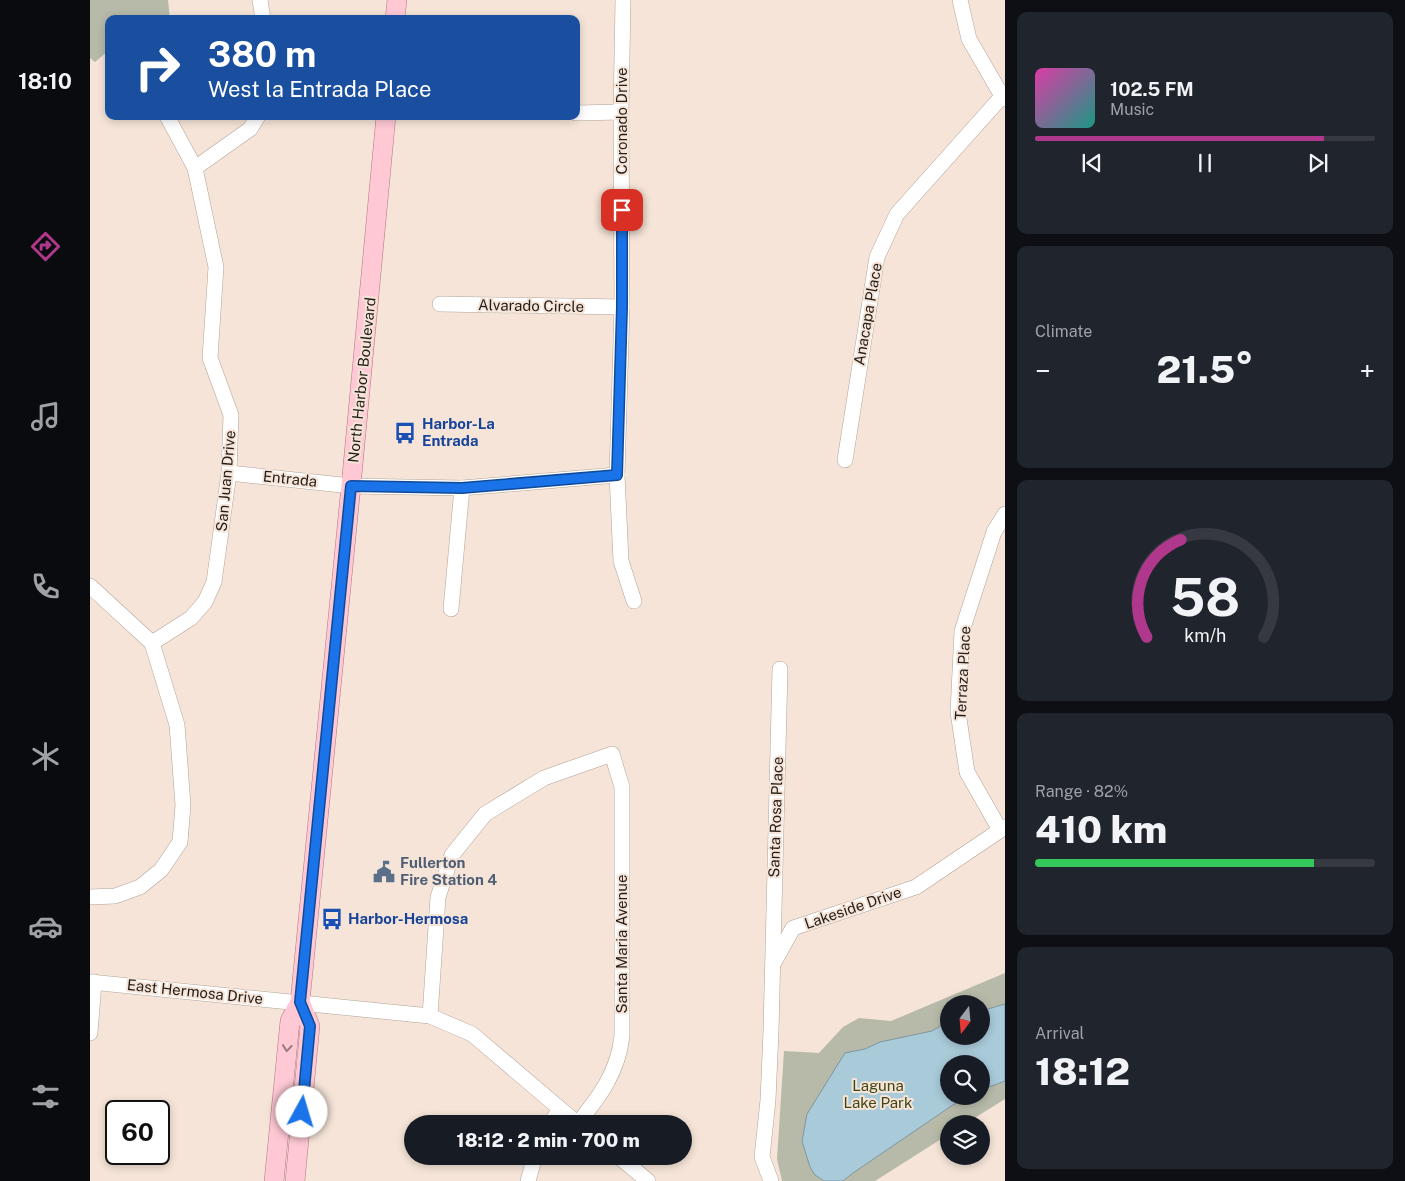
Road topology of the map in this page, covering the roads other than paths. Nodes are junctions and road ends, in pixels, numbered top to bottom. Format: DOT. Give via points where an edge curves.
graph roads {
  1 [pos="260,0"];
  2 [pos="397,0"];
  3 [pos="623,0"];
  4 [pos="960,0"];
  5 [pos="262,15"];
  6 [pos="395,15"];
  7 [pos="1004,96"];
  8 [pos="621,112"];
  9 [pos="580,113"];
  10 [pos="169,120"];
  11 [pos="256,120"];
  12 [pos="386,120"];
  13 [pos="195,168"];
  14 [pos="440,304"];
  15 [pos="622,307"];
  16 [pos="845,460"];
  17 [pos="230,473"];
  18 [pos="617,475"];
  19 [pos="351,486"];
  20 [pos="462,488"];
  21 [pos="1005,514"];
  22 [pos="90,586"];
  23 [pos="634,600"];
  24 [pos="451,609"];
  25 [pos="152,643"];
  26 [pos="780,669"];
  27 [pos="1002,828"];
  28 [pos="90,896"];
  29 [pos="772,965"];
  30 [pos="92,982"];
  31 [pos="300,1002"];
  32 [pos="430,1016"];
  33 [pos="90,1033"];
  34 [pos="560,1109"];
  35 [pos="556,1115"];
  36 [pos="567,1115"];
  37 [pos="585,1115"];
  38 [pos="533,1165"];
  39 [pos="629,1165"];
  40 [pos="274,1181"];
  41 [pos="295,1181"];
  42 [pos="528,1181"];
  43 [pos="648,1181"];
  44 [pos="771,1181"];
  1 -- 5 [label="street"];
  2 -- 6 [label="main road"];
  3 -- 8 [label="street, Coronado Drive"];
  4 -- 7 [label="street" via="969,39"];
  7 -- 16 [label="street, Anacapa Place" via="898,214 877,257"];
  8 -- 9 [label="street"];
  8 -- 15 [label="street, Coronado Drive"];
  10 -- 13 [label="street, San Juan Drive"];
  11 -- 13 [label="street" via="250,129"];
  12 -- 19 [label="main road, North Harbor Boulevard"];
  13 -- 17 [label="street, San Juan Drive" via="216,266 210,358 231,415"];
  14 -- 15 [label="street, Alvarado Circle"];
  15 -- 18 [label="street, Coronado Drive"];
  17 -- 19 [label="street, Entrada"];
  17 -- 25 [label="street, San Juan Drive" via="214,582 206,602 191,618"];
  18 -- 20 [label="street, Entrada"];
  18 -- 23 [label="street, Coronado Drive" via="621,561"];
  19 -- 20 [label="street, Entrada"];
  19 -- 31 [label="main road, North Harbor Boulevard"];
  20 -- 24 [label="street"];
  21 -- 27 [label="street, Terraza Place" via="994,532 962,630 958,712 967,772"];
  22 -- 25 [label="street"];
  25 -- 28 [label="street" via="177,725 183,805 180,842 161,870 140,886 115,896"];
  26 -- 29 [label="street, Santa Rosa Place"];
  27 -- 29 [label="street, Lakeside Drive" via="916,886 793,928"];
  29 -- 44 [label="street, Lakeside Drive" via="772,1030 762,1157"];
  30 -- 31 [label="street, East Hermosa Drive"];
  30 -- 33 [label="street"];
  31 -- 32 [label="street, East Hermosa Drive"];
  31 -- 40 [label="main road, North Harbor Boulevard, one-way" via="290,1021"];
  31 -- 41 [label="main road, North Harbor Boulevard" via="310,1026"];
  32 -- 34 [label="street, East Hermosa Drive" via="472,1034"];
  32 -- 37 [label="street, Santa Maria Avenue" via="438,898 452,855 485,814 544,778 612,754 622,787 621,1046 616,1065"];
  34 -- 35 [label="street"];
  34 -- 36 [label="street, East Hermosa Drive"];
  38 -- 42 [label="street"];
  39 -- 43 [label="street"];
}
